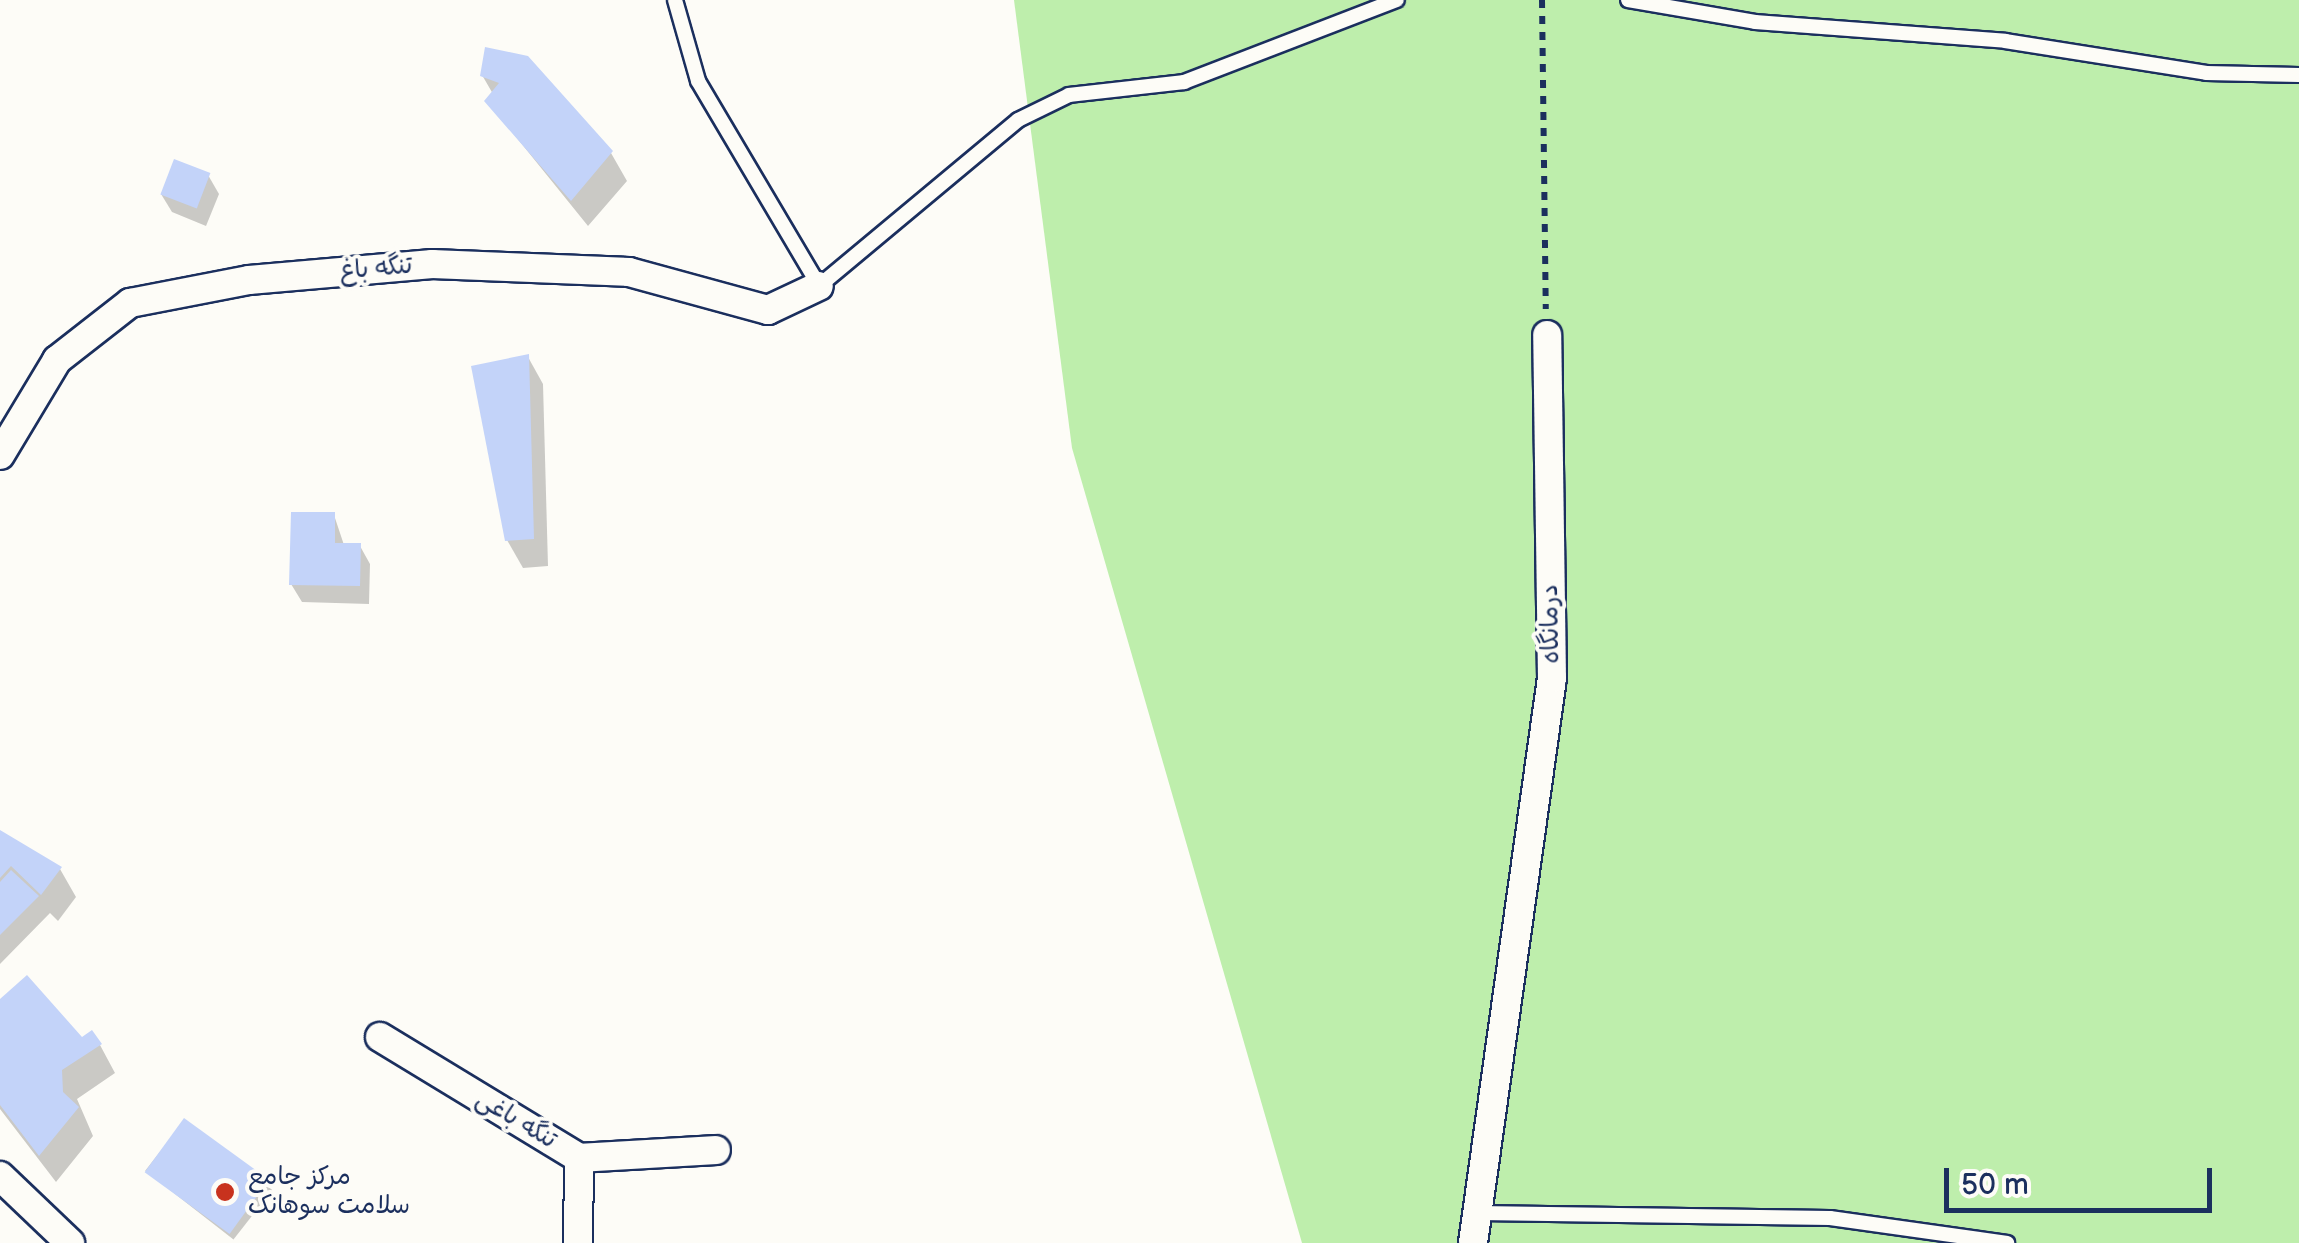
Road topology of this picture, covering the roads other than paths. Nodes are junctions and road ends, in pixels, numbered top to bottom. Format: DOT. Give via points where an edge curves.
graph roads {
  1 [pos="676,0"];
  2 [pos="1397,0"];
  3 [pos="1628,0"];
  4 [pos="2299,75"];
  5 [pos="818,286"];
  6 [pos="1546,336"];
  7 [pos="0,456"];
  8 [pos="380,1037"];
  9 [pos="716,1150"];
  10 [pos="579,1158"];
  11 [pos="0,1176"];
  12 [pos="1478,1212"];
  13 [pos="70,1243"];
  14 [pos="578,1243"];
  15 [pos="1474,1243"];
  16 [pos="2008,1243"];
  1 -- 5 [label="lane" via="698,81"];
  2 -- 5 [label="lane" via="1184,82 1069,95 1018,120"];
  3 -- 4 [label="lane" via="1755,22 2006,41 2206,73"];
  5 -- 7 [label="street, تنگه باغ" via="768,310 628,272 432,264 249,280 130,303 57,360"];
  6 -- 12 [label="street, درمانگاه" via="1552,678"];
  8 -- 10 [label="street, تنگه باغی"];
  9 -- 10 [label="street"];
  10 -- 14 [label="street, تنگه باغی"];
  11 -- 13 [label="street"];
  12 -- 15 [label="street, درمانگاه"];
  12 -- 16 [label="lane" via="1830,1218"];
}
